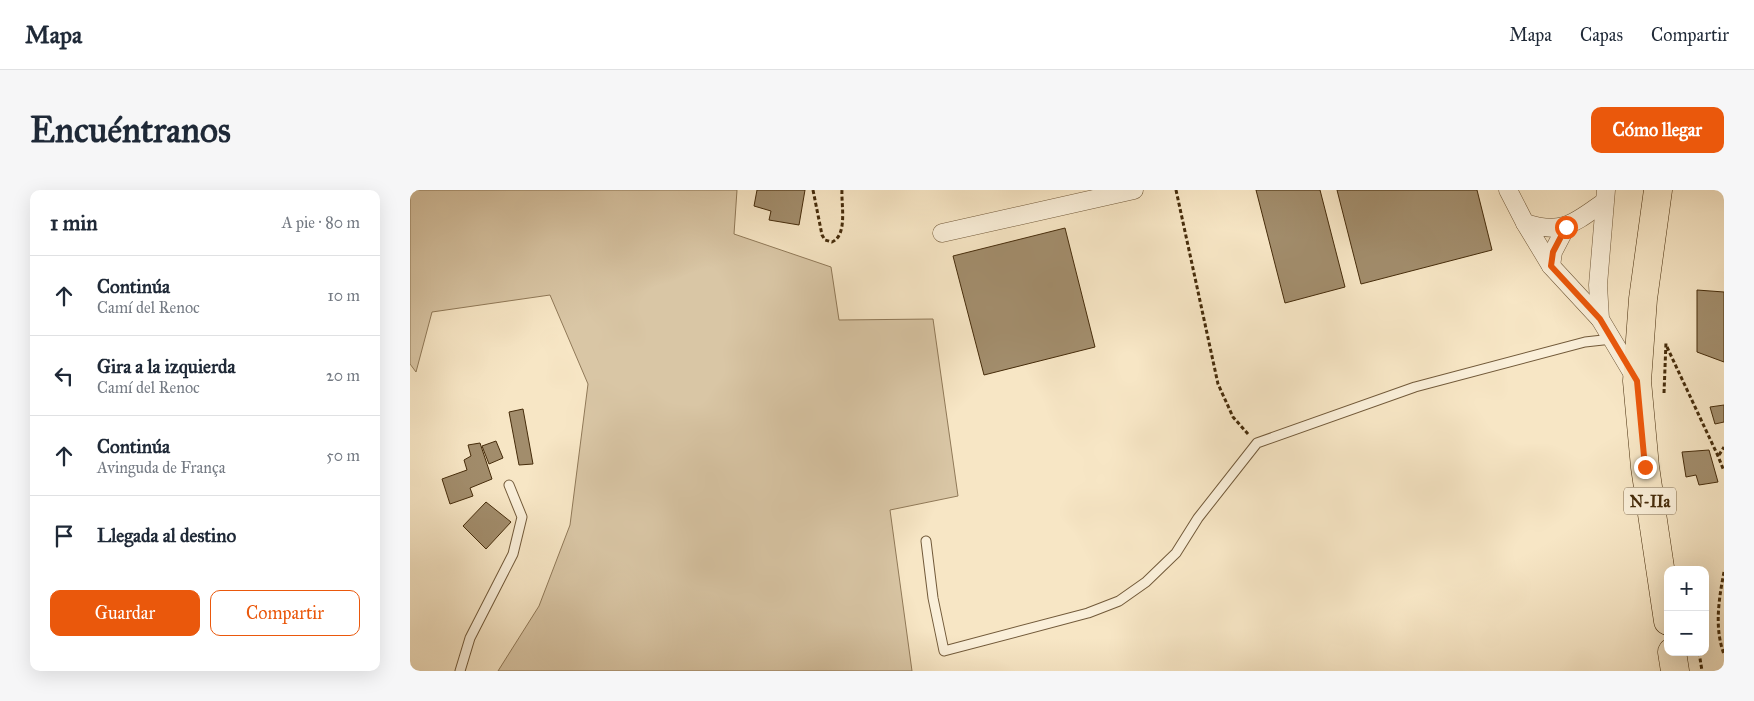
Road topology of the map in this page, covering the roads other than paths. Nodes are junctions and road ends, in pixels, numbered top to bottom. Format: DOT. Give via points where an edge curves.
graph roads {
  1 [pos="1134,190"];
  2 [pos="1508,190"];
  3 [pos="1658,190"];
  4 [pos="1605,196"];
  5 [pos="1524,223"];
  6 [pos="1566,227"];
  7 [pos="942,233"];
  8 [pos="1551,266"];
  9 [pos="1600,319"];
  10 [pos="1612,339"];
  11 [pos="1637,381"];
  12 [pos="509,485"];
  13 [pos="926,541"];
  14 [pos="1667,611"];
  15 [pos="1673,656"];
  16 [pos="460,671"];
  17 [pos="1675,671"];
  1 -- 7 [label="street"];
  2 -- 5 [label="street"];
  3 -- 11 [label="main road, N-IIa" via="1643,299"];
  4 -- 6 [label="street"];
  4 -- 9 [label="street" via="1598,285"];
  5 -- 6 [label="street" via="1541,228"];
  5 -- 8 [label="street"];
  6 -- 8 [label="street" via="1553,252"];
  8 -- 9 [label="street"];
  9 -- 10 [label="street"];
  10 -- 11 [label="street"];
  10 -- 13 [label="lane" via="1586,342 1415,387 1257,443 1198,518 1176,553 1146,582 1119,601 1088,614 944,651 932,598"];
  11 -- 14 [label="main road, N-IIa" via="1645,467"];
  12 -- 16 [label="lane" via="522,517 513,554 470,638"];
  15 -- 17 [label="main road"];
}
